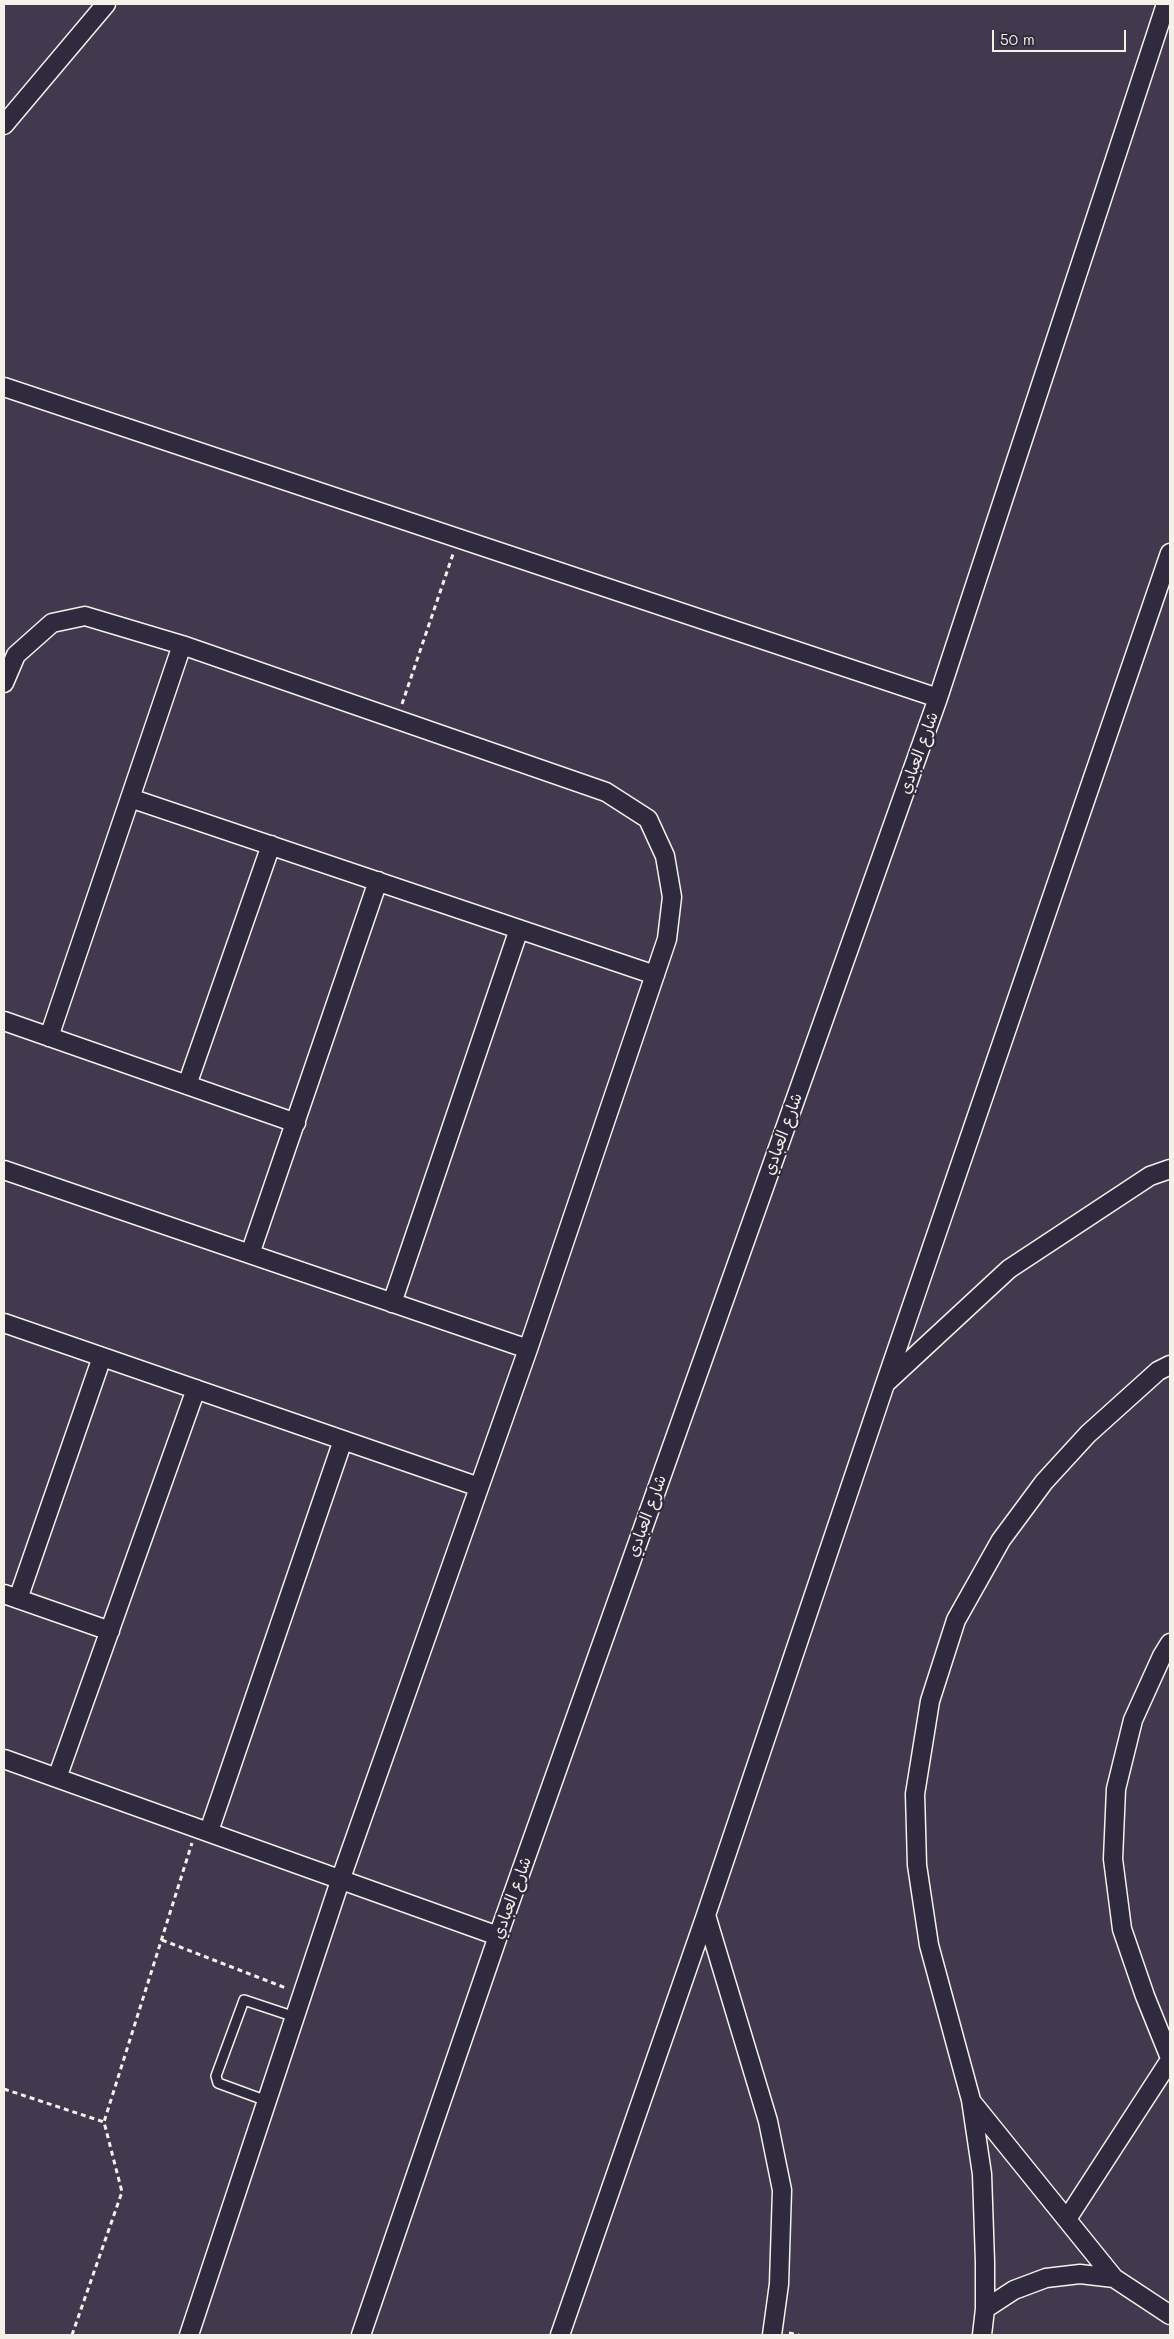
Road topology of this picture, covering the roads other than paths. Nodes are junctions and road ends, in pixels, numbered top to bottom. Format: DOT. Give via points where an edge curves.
graph roads {
  1 [pos="106,4"];
  2 [pos="1166,4"];
  3 [pos="4,125"];
  4 [pos="4,387"];
  5 [pos="1170,554"];
  6 [pos="182,645"];
  7 [pos="4,684"];
  8 [pos="938,698"];
  9 [pos="130,798"];
  10 [pos="271,845"];
  11 [pos="378,881"];
  12 [pos="519,929"];
  13 [pos="655,975"];
  14 [pos="4,1021"];
  15 [pos="49,1037"];
  16 [pos="187,1085"];
  17 [pos="296,1123"];
  18 [pos="1170,1169"];
  19 [pos="4,1170"];
  20 [pos="250,1254"];
  21 [pos="392,1303"];
  22 [pos="4,1323"];
  23 [pos="528,1349"];
  24 [pos="102,1357"];
  25 [pos="1170,1365"];
  26 [pos="885,1384"];
  27 [pos="196,1389"];
  28 [pos="343,1440"];
  29 [pos="479,1487"];
  30 [pos="11,1596"];
  31 [pos="110,1630"];
  32 [pos="1170,1644"];
  33 [pos="4,1759"];
  34 [pos="58,1778"];
  35 [pos="203,1829"];
  36 [pos="341,1878"];
  37 [pos="706,1916"];
  38 [pos="498,1936"];
  39 [pos="295,2018"];
  40 [pos="1170,2059"];
  41 [pos="971,2100"];
  42 [pos="267,2101"];
  43 [pos="1067,2219"];
  44 [pos="1114,2278"];
  45 [pos="985,2309"];
  46 [pos="1170,2315"];
  47 [pos="189,2335"];
  48 [pos="361,2335"];
  49 [pos="560,2335"];
  50 [pos="772,2335"];
  51 [pos="982,2335"];
  1 -- 3 [label="street"];
  2 -- 8 [label="street, شارع العبادي"];
  4 -- 8 [label="street"];
  5 -- 26 [label="street"];
  6 -- 7 [label="street" via="85,616 52,623 16,655"];
  6 -- 9 [label="street"];
  6 -- 13 [label="street" via="606,792 648,819 665,856 672,897 668,939"];
  8 -- 38 [label="street, شارع العبادي"];
  9 -- 10 [label="street"];
  9 -- 15 [label="street"];
  10 -- 11 [label="street"];
  10 -- 16 [label="street"];
  11 -- 12 [label="street"];
  11 -- 17 [label="street"];
  12 -- 13 [label="street"];
  12 -- 21 [label="street"];
  13 -- 23 [label="street"];
  14 -- 15 [label="street"];
  15 -- 16 [label="street"];
  16 -- 17 [label="street"];
  17 -- 20 [label="street"];
  18 -- 26 [label="street" via="1150,1176 1009,1269"];
  19 -- 20 [label="street"];
  20 -- 21 [label="street"];
  21 -- 23 [label="street"];
  22 -- 24 [label="street"];
  23 -- 29 [label="street"];
  24 -- 27 [label="street"];
  24 -- 30 [label="street"];
  25 -- 41 [label="street" via="1158,1371 1088,1434 1044,1482 1001,1540 956,1620 930,1701 915,1794 917,1865 929,1945"];
  26 -- 37 [label="street"];
  27 -- 28 [label="street"];
  27 -- 31 [label="street"];
  28 -- 29 [label="street"];
  28 -- 35 [label="street"];
  29 -- 36 [label="street"];
  30 -- 31 [label="street"];
  31 -- 34 [label="street"];
  32 -- 40 [label="street" via="1133,1720 1116,1789 1113,1859 1122,1929"];
  33 -- 34 [label="street"];
  34 -- 35 [label="street"];
  35 -- 36 [label="street"];
  36 -- 38 [label="street"];
  36 -- 39 [label="street"];
  37 -- 49 [label="street"];
  37 -- 50 [label="street" via="768,2121 782,2190 779,2284"];
  38 -- 48 [label="street, شارع العبادي"];
  39 -- 42 [label="street"];
  39 -- 42 [label="lane" via="244,2000 216,2076 218,2083"];
  40 -- 43 [label="street"];
  41 -- 43 [label="street"];
  41 -- 45 [label="street" via="982,2174"];
  42 -- 47 [label="street"];
  43 -- 44 [label="street"];
  44 -- 45 [label="street" via="1080,2274 1046,2278 1014,2290"];
  44 -- 46 [label="street"];
  45 -- 51 [label="street"];
}
